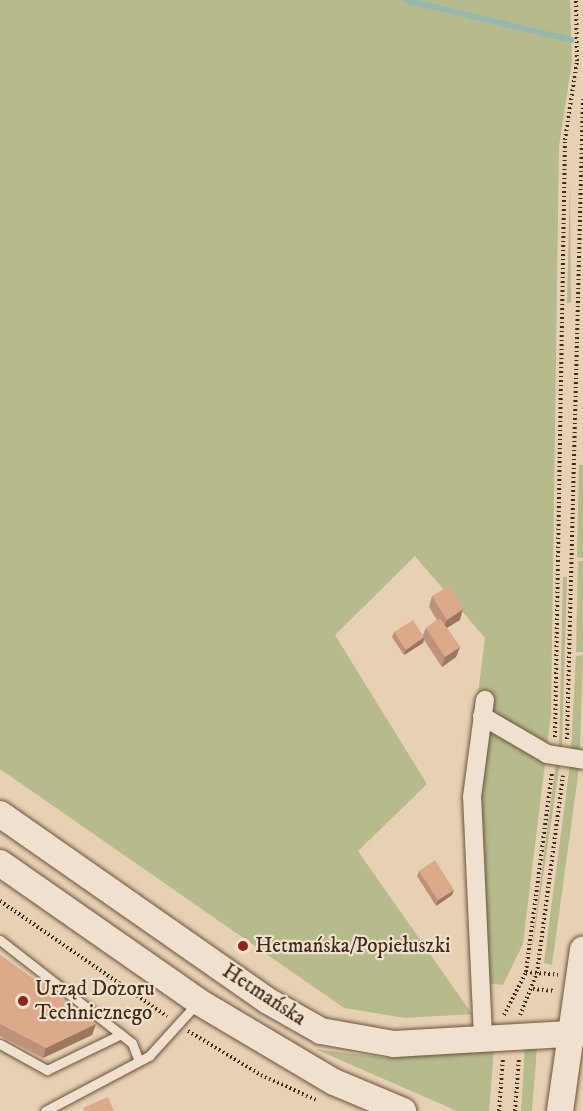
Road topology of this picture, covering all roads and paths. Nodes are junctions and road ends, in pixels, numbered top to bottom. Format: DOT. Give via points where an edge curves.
graph roads {
  1 [pos="576,0"];
  2 [pos="583,99"];
  3 [pos="568,757"];
  4 [pos="0,814"];
  5 [pos="2,870"];
  6 [pos="0,940"];
  7 [pos="583,950"];
  8 [pos="533,989"];
  9 [pos="268,1001"];
  10 [pos="199,1002"];
  11 [pos="578,1032"];
  12 [pos="121,1034"];
  13 [pos="493,1036"];
  14 [pos="0,1044"];
  15 [pos="139,1061"];
  16 [pos="45,1111"];
  17 [pos="403,1111"];
  18 [pos="499,1111"];
  19 [pos="560,1111"];
  1 -- 3 [label="path" via="577,61 565,140"];
  2 -- 3 [label="path"];
  3 -- 8 [label="path"];
  3 -- 13 [label="path" via="526,972"];
  3 -- 13 [label="street" via="484,708 471,797"];
  4 -- 9 [label="main road, Hetmańska"];
  5 -- 10 [label="main road, Hetmańska"];
  6 -- 12 [label="lane"];
  7 -- 11 [label="main road"];
  9 -- 10 [label="main road" via="229,993"];
  9 -- 13 [label="main road, Hetmańska" via="321,1031 394,1044"];
  10 -- 15 [label="lane" via="165,1043"];
  10 -- 17 [label="main road, Hetmańska" via="334,1082"];
  11 -- 13 [label="main road, Hetmańska"];
  11 -- 19 [label="main road"];
  12 -- 14 [label="lane" via="47,1070"];
  12 -- 15 [label="lane" via="132,1043"];
  13 -- 18 [label="path"];
  15 -- 16 [label="lane"];
}
